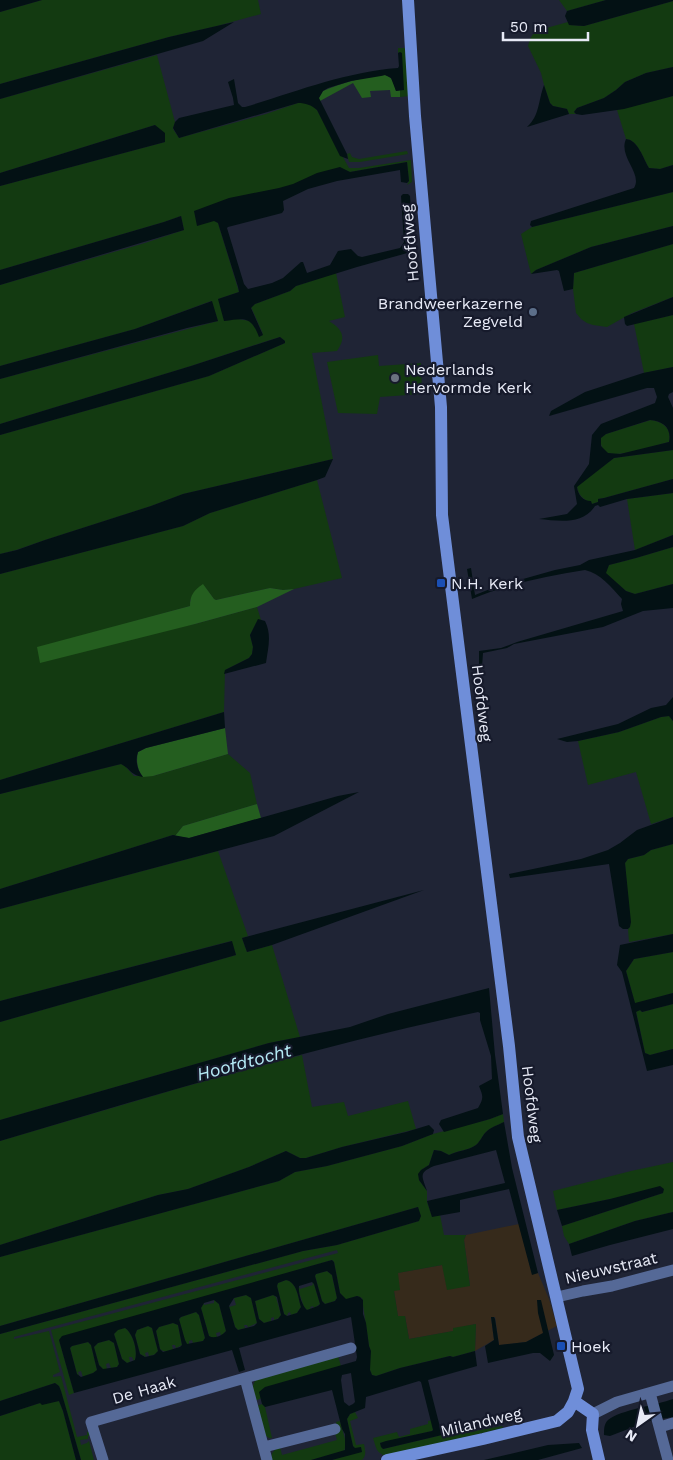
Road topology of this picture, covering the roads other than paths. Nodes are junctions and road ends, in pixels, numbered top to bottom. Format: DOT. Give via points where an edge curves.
graph roads {
  1 [pos="408,0"];
  2 [pos="673,1270"];
  3 [pos="557,1297"];
  4 [pos="350,1348"];
  5 [pos="244,1378"];
  6 [pos="673,1386"];
  7 [pos="651,1395"];
  8 [pos="574,1402"];
  9 [pos="593,1414"];
  10 [pos="673,1423"];
  11 [pos="660,1425"];
  12 [pos="335,1429"];
  13 [pos="264,1447"];
  14 [pos="103,1460"];
  15 [pos="267,1460"];
  16 [pos="387,1460"];
  17 [pos="599,1460"];
  18 [pos="668,1460"];
  1 -- 3 [label="street, Hoofdweg" via="440,407 442,515 518,1137"];
  2 -- 3 [label="street, Nieuwstraat"];
  3 -- 8 [label="street, Hoofdweg" via="578,1389"];
  4 -- 5 [label="street, De Haak"];
  5 -- 13 [label="street"];
  5 -- 14 [label="street, De Haak" via="91,1422"];
  6 -- 7 [label="street"];
  7 -- 9 [label="street" via="617,1402"];
  7 -- 11 [label="street"];
  8 -- 9 [label="street"];
  8 -- 16 [label="street, Milandweg" via="568,1412 557,1420"];
  9 -- 17 [label="street" via="592,1430"];
  10 -- 11 [label="street"];
  11 -- 18 [label="street"];
  12 -- 13 [label="street"];
  13 -- 15 [label="street"];
}
